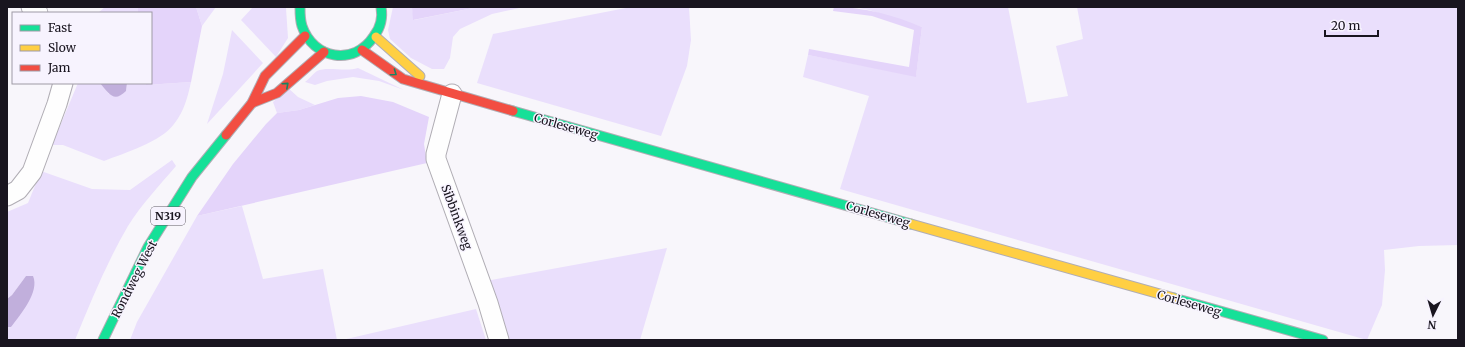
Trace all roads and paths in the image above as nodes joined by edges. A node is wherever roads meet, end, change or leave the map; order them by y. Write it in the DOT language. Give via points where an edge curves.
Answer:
graph roads {
  1 [pos="300,7"];
  2 [pos="381,7"];
  3 [pos="305,36"];
  4 [pos="376,37"];
  5 [pos="362,50"];
  6 [pos="324,52"];
  7 [pos="63,84"];
  8 [pos="433,87"];
  9 [pos="452,94"];
  10 [pos="252,103"];
  11 [pos="7,196"];
  12 [pos="103,340"];
  13 [pos="499,340"];
  14 [pos="1323,340"];
  1 -- 3 [label="main road" via="299,17"];
  2 -- 4 [label="main road" via="381,25"];
  3 -- 6 [label="main road" via="313,46"];
  3 -- 10 [label="main road, Rondweg West / N319" via="265,76"];
  4 -- 5 [label="main road"];
  4 -- 8 [label="main road, Corleseweg"];
  5 -- 6 [label="main road" via="336,56"];
  5 -- 8 [label="main road, Corleseweg, one-way" via="403,79"];
  10 -- 6 [label="main road, Rondweg West / N319, one-way" via="277,93"];
  7 -- 11 [label="street" via="32,172 18,190"];
  8 -- 9 [label="main road, Corleseweg"];
  9 -- 13 [label="street, Sibbinkweg" via="436,159"];
  9 -- 14 [label="main road, Corleseweg"];
  10 -- 12 [label="main road, Rondweg West / N319" via="192,176 148,247"];
}
